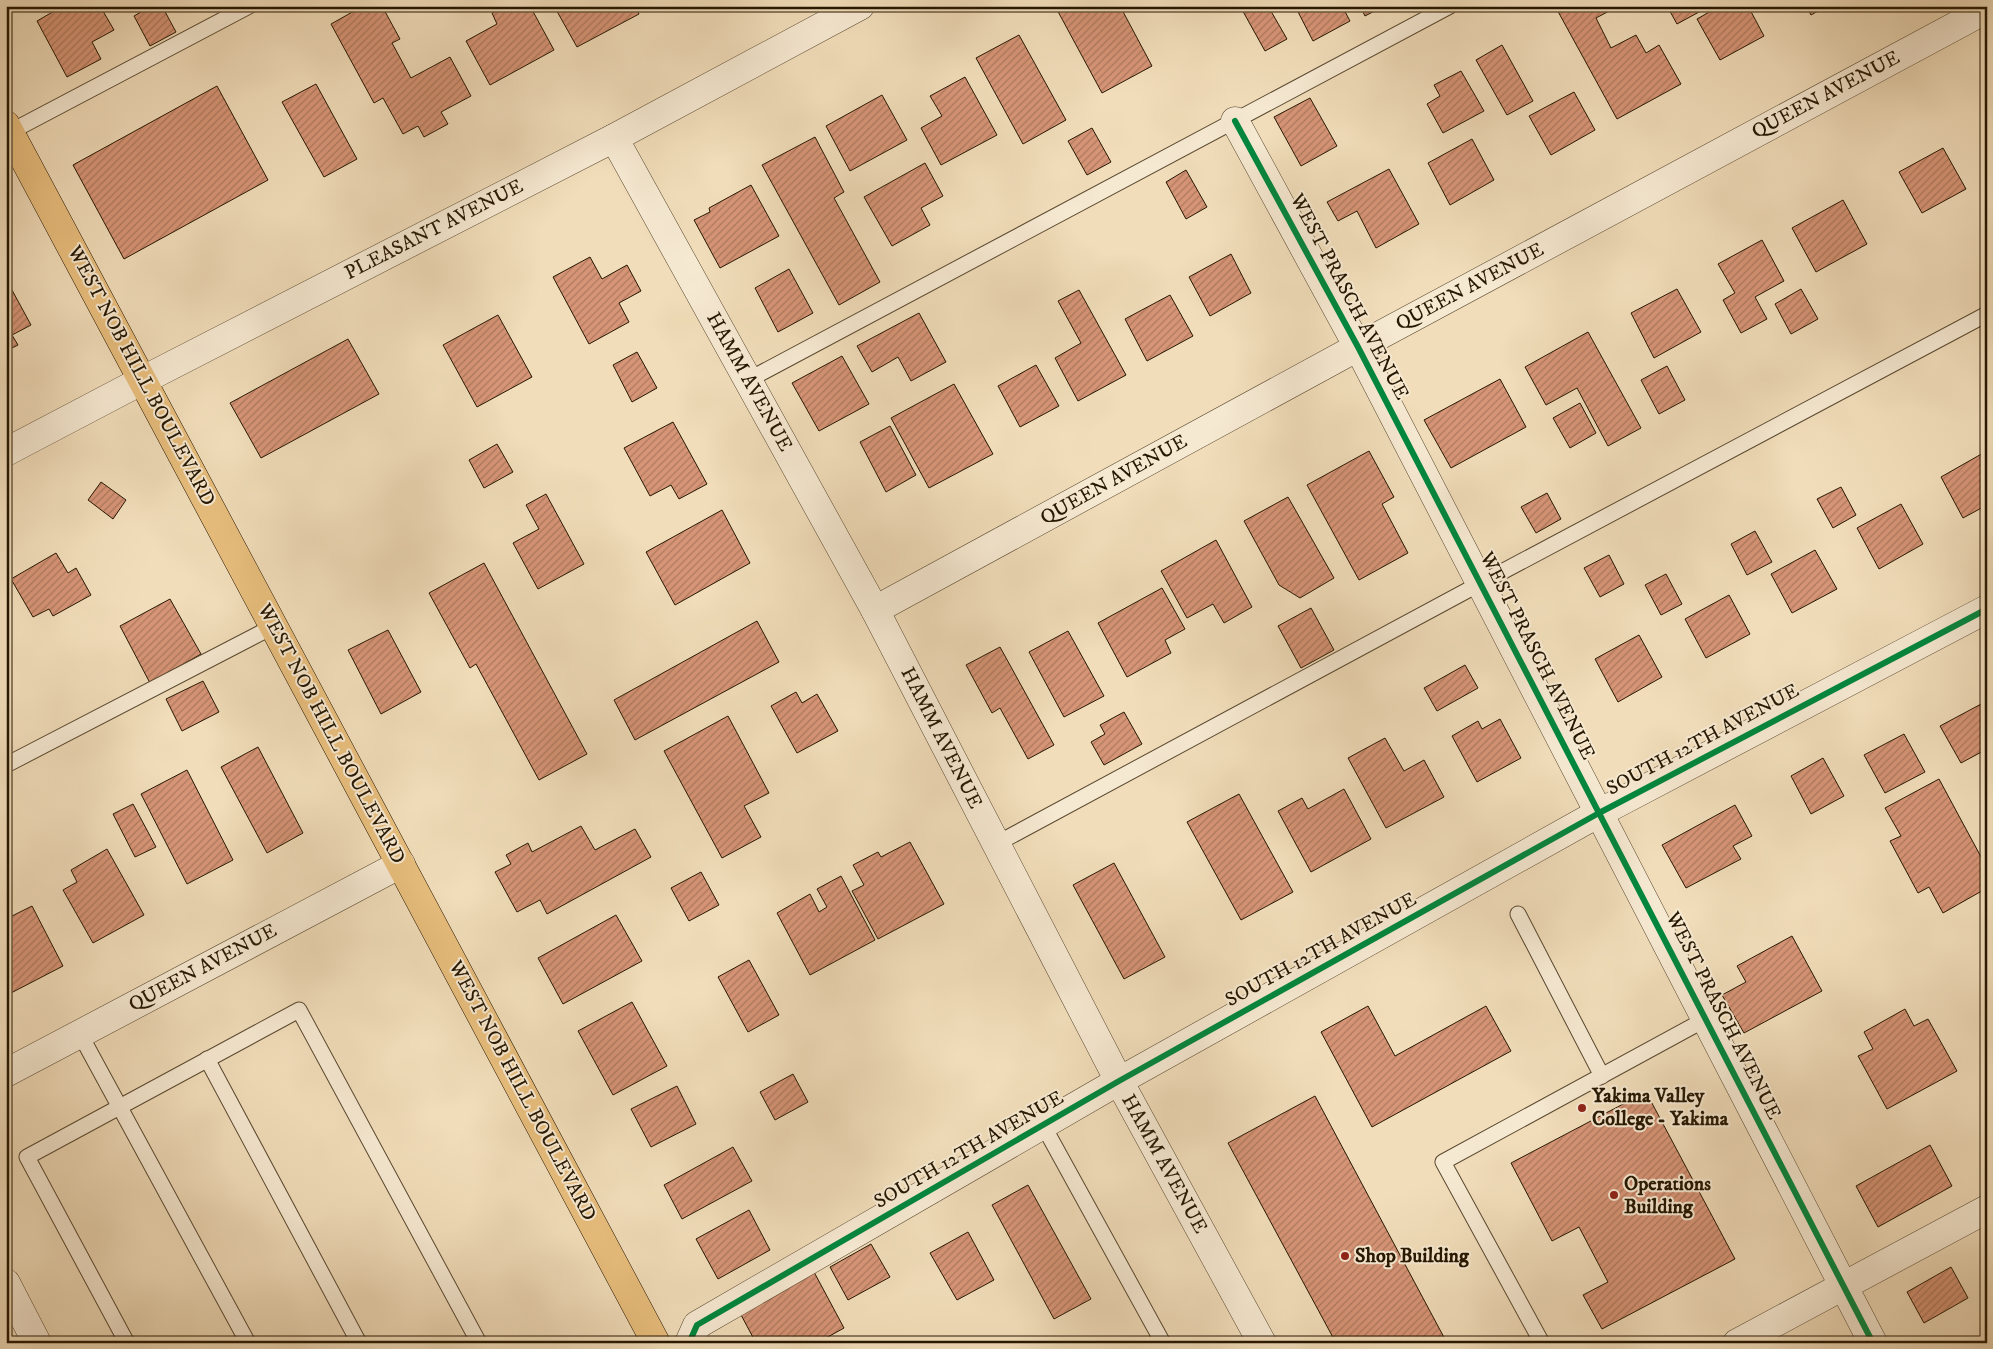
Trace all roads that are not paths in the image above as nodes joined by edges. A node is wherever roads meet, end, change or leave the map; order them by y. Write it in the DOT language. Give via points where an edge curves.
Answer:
graph roads {
  1 [pos="248,6"];
  2 [pos="860,6"];
  3 [pos="1450,6"];
  4 [pos="1987,9"];
  5 [pos="1235,121"];
  6 [pos="8,128"];
  7 [pos="614,138"];
  8 [pos="1987,314"];
  9 [pos="1358,346"];
  10 [pos="143,380"];
  11 [pos="748,380"];
  12 [pos="6,452"];
  13 [pos="1481,583"];
  14 [pos="1987,609"];
  15 [pos="875,610"];
  16 [pos="274,626"];
  17 [pos="6,765"];
  18 [pos="1599,812"];
  19 [pos="996,844"];
  20 [pos="401,864"];
  21 [pos="1518,914"];
  22 [pos="1706,1019"];
  23 [pos="80,1034"];
  24 [pos="207,1059"];
  25 [pos="6,1073"];
  26 [pos="1602,1076"];
  27 [pos="1119,1082"];
  28 [pos="120,1107"];
  29 [pos="1043,1125"];
  30 [pos="1987,1210"];
  31 [pos="6,1283"];
  32 [pos="1844,1287"];
  33 [pos="37,1343"];
  34 [pos="127,1343"];
  35 [pos="248,1343"];
  36 [pos="360,1343"];
  37 [pos="479,1343"];
  38 [pos="656,1343"];
  39 [pos="689,1343"];
  40 [pos="1163,1343"];
  41 [pos="1262,1343"];
  42 [pos="1542,1343"];
  43 [pos="1737,1343"];
  44 [pos="1873,1343"];
  1 -- 6 [label="lane"];
  2 -- 7 [label="street, PLEASANT AVENUE"];
  3 -- 5 [label="lane"];
  4 -- 9 [label="street, QUEEN AVENUE"];
  5 -- 9 [label="street, WEST PRASCH AVENUE"];
  5 -- 11 [label="lane"];
  6 -- 10 [label="main road, WEST NOB HILL BOULEVARD"];
  7 -- 10 [label="street, PLEASANT AVENUE"];
  7 -- 11 [label="street, HAMM AVENUE"];
  8 -- 13 [label="lane"];
  9 -- 13 [label="street, WEST PRASCH AVENUE"];
  9 -- 15 [label="street, QUEEN AVENUE"];
  10 -- 12 [label="street, PLEASANT AVENUE"];
  10 -- 16 [label="main road, WEST NOB HILL BOULEVARD"];
  11 -- 15 [label="street, HAMM AVENUE"];
  13 -- 18 [label="street, WEST PRASCH AVENUE"];
  13 -- 19 [label="lane"];
  14 -- 18 [label="street, SOUTH 12TH AVENUE"];
  15 -- 19 [label="street, HAMM AVENUE"];
  16 -- 17 [label="lane"];
  16 -- 20 [label="main road, WEST NOB HILL BOULEVARD"];
  18 -- 22 [label="street, WEST PRASCH AVENUE"];
  18 -- 27 [label="street, SOUTH 12TH AVENUE"];
  19 -- 27 [label="street, HAMM AVENUE"];
  20 -- 23 [label="street, QUEEN AVENUE"];
  20 -- 38 [label="main road, WEST NOB HILL BOULEVARD"];
  21 -- 26 [label="lane"];
  22 -- 26 [label="lane"];
  22 -- 32 [label="street, WEST PRASCH AVENUE"];
  23 -- 25 [label="street, QUEEN AVENUE"];
  23 -- 28 [label="lane"];
  24 -- 28 [label="lane"];
  24 -- 36 [label="lane"];
  24 -- 37 [label="lane" via="299,1010"];
  26 -- 42 [label="lane" via="1443,1162"];
  27 -- 29 [label="street, SOUTH 12TH AVENUE"];
  27 -- 41 [label="street, HAMM AVENUE"];
  28 -- 34 [label="lane" via="26,1157"];
  28 -- 35 [label="lane"];
  29 -- 39 [label="street, SOUTH 12TH AVENUE" via="697,1325"];
  29 -- 40 [label="lane"];
  30 -- 32 [label="street"];
  31 -- 33 [label="street"];
  32 -- 43 [label="street"];
  32 -- 44 [label="street, WEST PRASCH AVENUE"];
}
